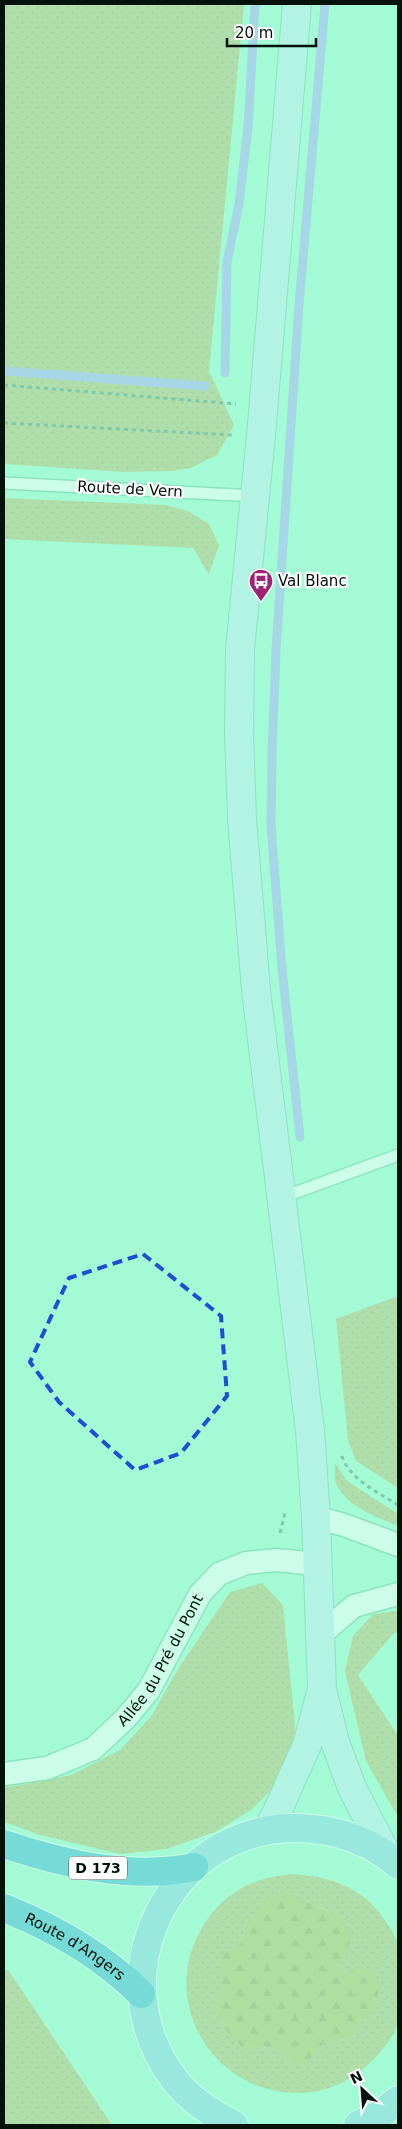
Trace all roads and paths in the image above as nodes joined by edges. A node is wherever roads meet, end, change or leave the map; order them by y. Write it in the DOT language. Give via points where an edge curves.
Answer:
graph roads {
  1 [pos="297,4"];
  2 [pos="4,385"];
  3 [pos="264,406"];
  4 [pos="4,422"];
  5 [pos="261,436"];
  6 [pos="4,482"];
  7 [pos="256,496"];
  8 [pos="398,1156"];
  9 [pos="282,1195"];
  10 [pos="316,1517"];
  11 [pos="398,1545"];
  12 [pos="317,1564"];
  13 [pos="398,1594"];
  14 [pos="319,1636"];
  15 [pos="322,1689"];
  16 [pos="4,1774"];
  17 [pos="266,1830"];
  18 [pos="4,1844"];
  19 [pos="393,1860"];
  20 [pos="194,1867"];
  21 [pos="4,1908"];
  22 [pos="141,1994"];
  23 [pos="398,2100"];
  24 [pos="212,2119"];
  25 [pos="234,2125"];
  26 [pos="358,2125"];
  1 -- 3 [label="street"];
  2 -- 3 [label="path"];
  3 -- 5 [label="street"];
  4 -- 5 [label="path"];
  5 -- 7 [label="street"];
  6 -- 7 [label="lane, Route de Vern"];
  7 -- 9 [label="street" via="240,649 239,753 256,990"];
  8 -- 9 [label="lane"];
  9 -- 10 [label="street" via="310,1431"];
  10 -- 11 [label="street"];
  10 -- 12 [label="street"];
  12 -- 14 [label="street"];
  12 -- 16 [label="street, Allée du Pré du Pont" via="276,1560 246,1563 219,1574 200,1594 148,1690 100,1743 47,1768"];
  13 -- 14 [label="street" via="354,1606"];
  14 -- 15 [label="street"];
  15 -- 17 [label="street" via="307,1745"];
  15 -- 19 [label="street" via="335,1742 352,1788"];
  17 -- 19 [label="main road" via="298,1827 329,1830 360,1840"];
  17 -- 20 [label="main road" via="216,1850"];
  18 -- 20 [label="highway, D 173" via="84,1866 129,1872"];
  20 -- 22 [label="main road" via="174,1887 155,1920 142,1966"];
  21 -- 22 [label="highway, Route d'Angers" via="50,1928 91,1953"];
  22 -- 24 [label="main road" via="152,2040 162,2061 175,2080"];
  23 -- 26 [label="main road" via="379,2115"];
  24 -- 25 [label="main road"];
}
